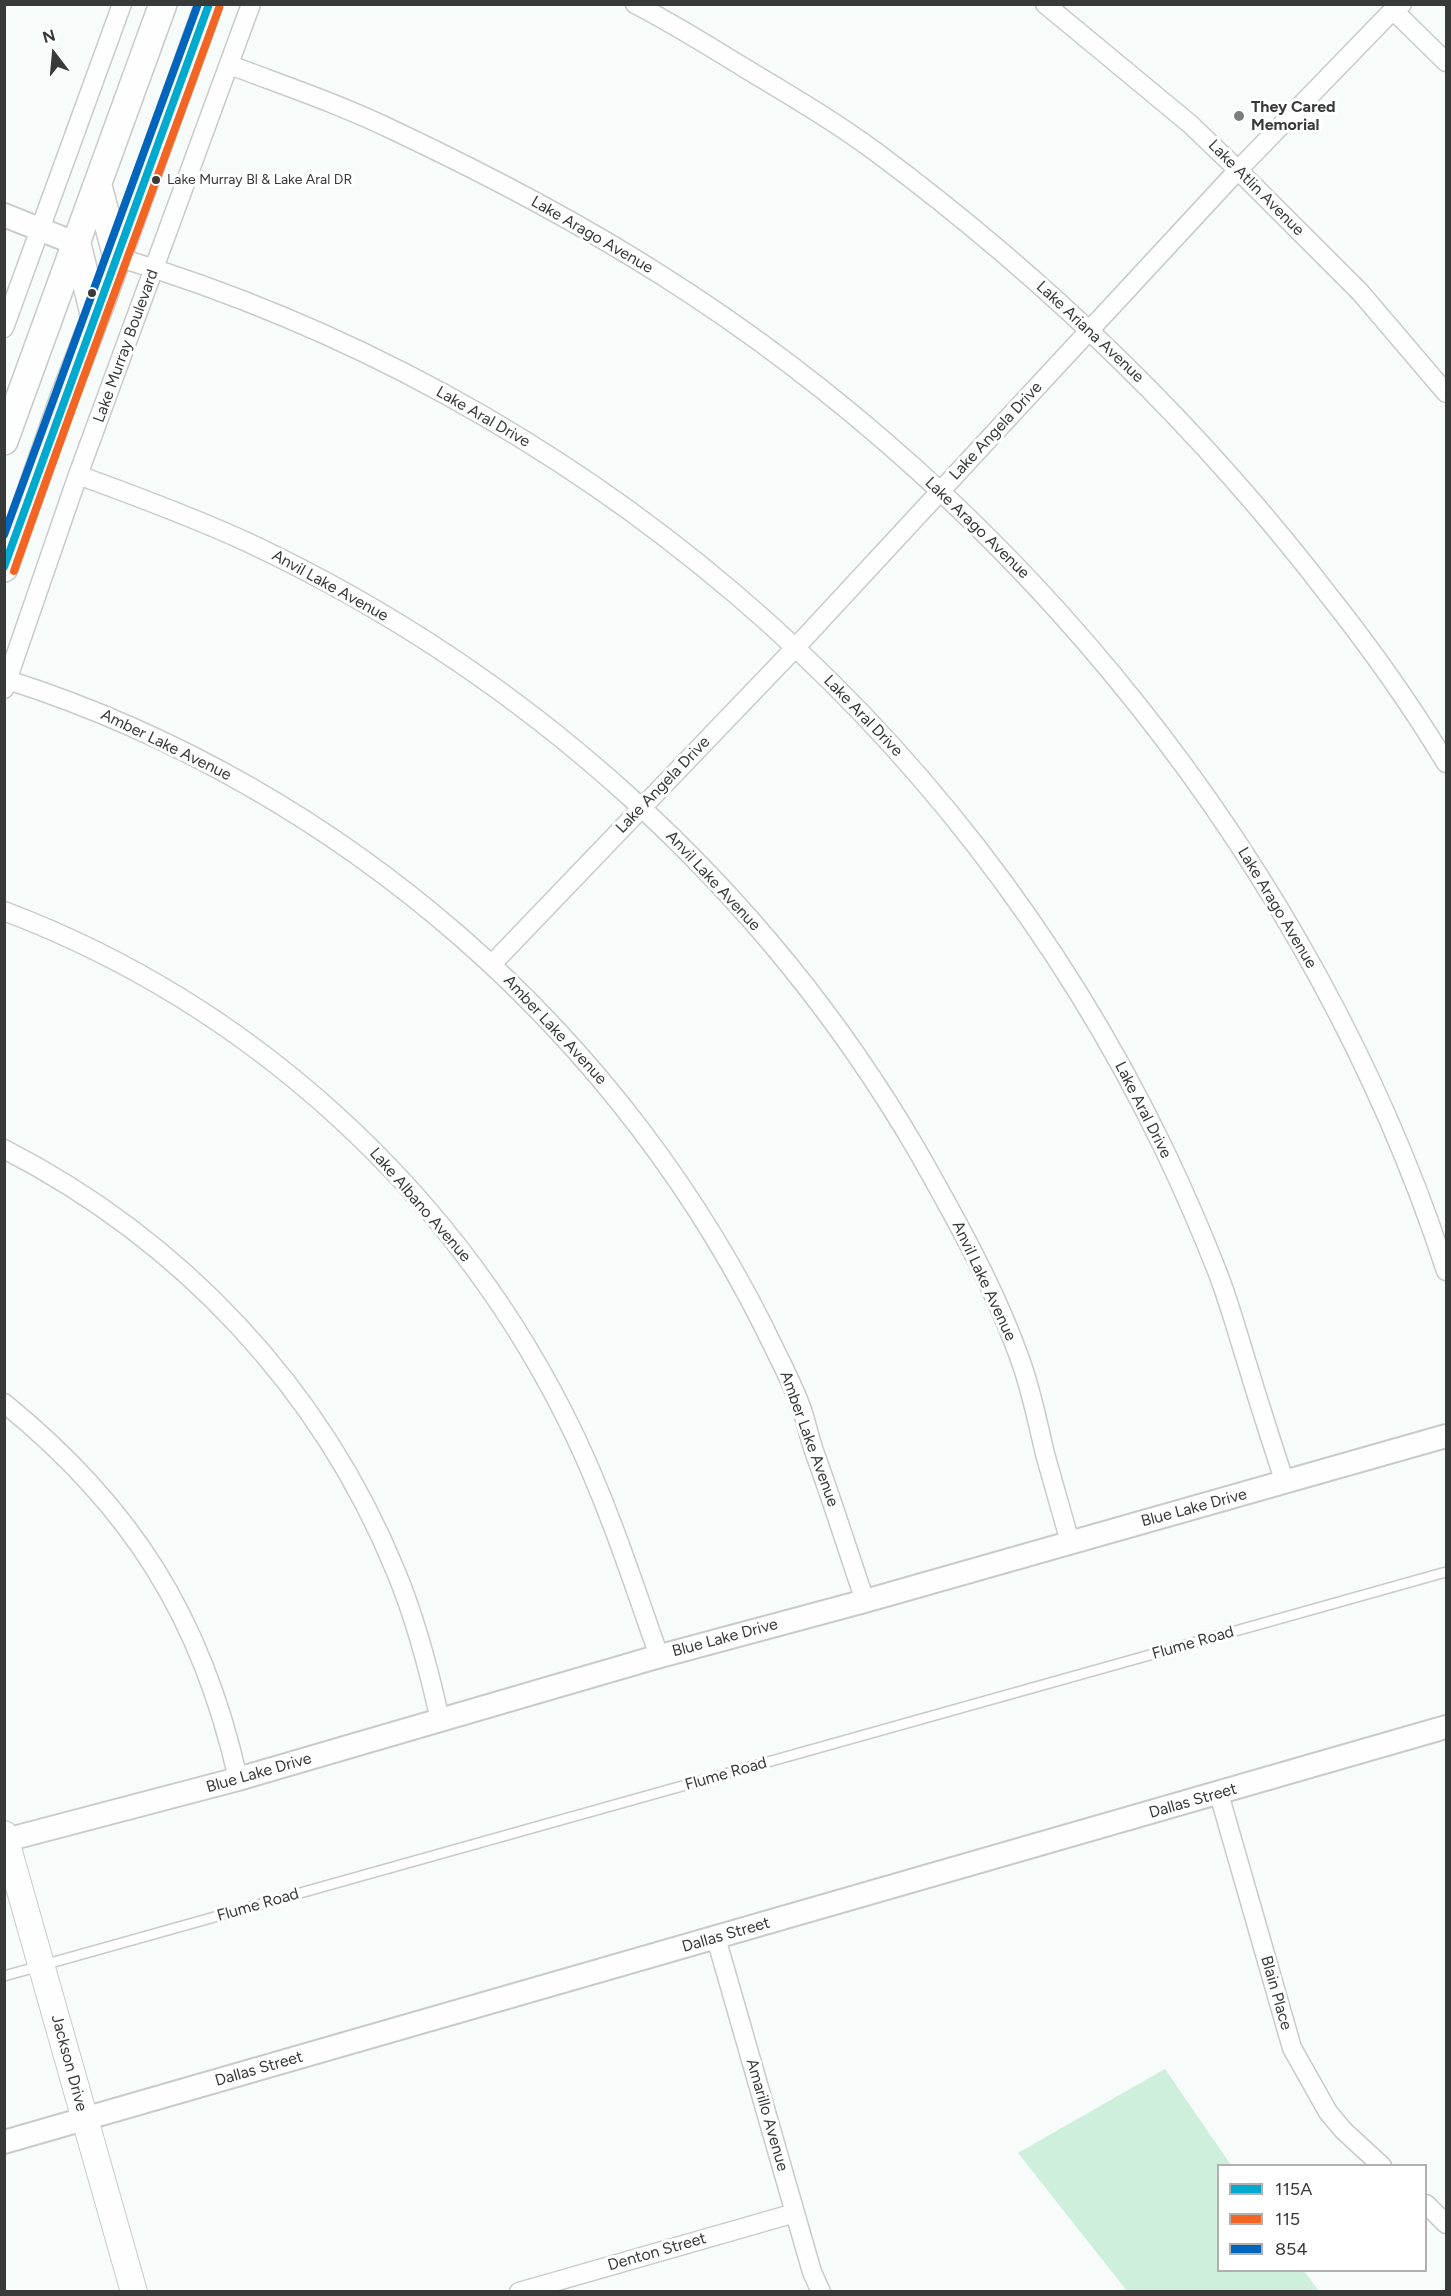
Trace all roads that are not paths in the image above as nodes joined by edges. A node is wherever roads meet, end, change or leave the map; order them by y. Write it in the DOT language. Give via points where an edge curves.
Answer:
graph roads {
  1 [pos="122,4"];
  2 [pos="163,4"];
  3 [pos="209,4"];
  4 [pos="251,4"];
  5 [pos="635,4"];
  6 [pos="1045,4"];
  7 [pos="1397,7"];
  8 [pos="1446,62"];
  9 [pos="230,65"];
  10 [pos="1239,170"];
  11 [pos="98,186"];
  12 [pos="4,215"];
  13 [pos="40,228"];
  14 [pos="77,244"];
  15 [pos="117,258"];
  16 [pos="155,269"];
  17 [pos="95,318"];
  18 [pos="4,328"];
  19 [pos="1090,330"];
  20 [pos="1446,393"];
  21 [pos="4,441"];
  22 [pos="78,475"];
  23 [pos="940,490"];
  24 [pos="4,568"];
  25 [pos="796,647"];
  26 [pos="6,685"];
  27 [pos="1446,763"];
  28 [pos="641,807"];
  29 [pos="4,910"];
  30 [pos="492,964"];
  31 [pos="4,1149"];
  32 [pos="1446,1270"];
  33 [pos="4,1403"];
  34 [pos="1446,1436"];
  35 [pos="1286,1483"];
  36 [pos="1070,1542"];
  37 [pos="1446,1572"];
  38 [pos="865,1601"];
  39 [pos="659,1656"];
  40 [pos="440,1720"];
  41 [pos="1446,1727"];
  42 [pos="238,1779"];
  43 [pos="1219,1794"];
  44 [pos="5,1838"];
  45 [pos="716,1938"];
  46 [pos="43,1965"];
  47 [pos="4,1976"];
  48 [pos="84,2120"];
  49 [pos="4,2142"];
  50 [pos="1381,2164"];
  51 [pos="1427,2207"];
  52 [pos="795,2213"];
  53 [pos="1446,2224"];
  54 [pos="134,2292"];
  55 [pos="519,2292"];
  56 [pos="821,2292"];
  1 -- 13 [label="street"];
  2 -- 11 [label="main road"];
  3 -- 15 [label="main road"];
  4 -- 9 [label="street, Lake Murray Boulevard"];
  5 -- 19 [label="street, Lake Ariana Avenue" via="722,52 875,152 974,229"];
  6 -- 10 [label="street, Lake Atlin Avenue" via="1190,124"];
  7 -- 8 [label="street"];
  7 -- 10 [label="street, Lake Angela Drive"];
  9 -- 16 [label="street, Lake Murray Boulevard"];
  9 -- 23 [label="street, Lake Arago Avenue" via="393,130 522,194 639,261 800,372"];
  10 -- 19 [label="street, Lake Angela Drive"];
  10 -- 20 [label="street, Lake Atlin Avenue" via="1360,292"];
  11 -- 14 [label="main road"];
  11 -- 15 [label="main road"];
  12 -- 13 [label="street"];
  13 -- 14 [label="street"];
  13 -- 18 [label="street"];
  14 -- 17 [label="main road"];
  14 -- 21 [label="main road"];
  15 -- 16 [label="street, Lake Aral Drive"];
  15 -- 17 [label="main road"];
  16 -- 22 [label="street, Lake Murray Boulevard"];
  16 -- 25 [label="street, Lake Aral Drive" via="326,334 486,416 638,516"];
  17 -- 24 [label="main road"];
  19 -- 23 [label="street, Lake Angela Drive"];
  19 -- 27 [label="street, Lake Ariana Avenue" via="1202,442 1294,549 1400,691"];
  22 -- 26 [label="street, Lake Murray Boulevard"];
  22 -- 28 [label="street, Anvil Lake Avenue" via="239,538 382,613 521,707"];
  23 -- 25 [label="street, Lake Angela Drive"];
  23 -- 32 [label="street, Lake Arago Avenue" via="1095,652 1230,831 1308,958 1351,1039 1405,1159"];
  25 -- 28 [label="street, Lake Angela Drive"];
  25 -- 35 [label="street, Lake Aral Drive" via="876,726 938,798 1023,908 1098,1024 1192,1209 1218,1273"];
  26 -- 30 [label="street, Amber Lake Avenue" via="98,713 260,792 360,857"];
  28 -- 30 [label="street, Lake Angela Drive"];
  28 -- 36 [label="street, Anvil Lake Avenue" via="696,860 776,949 832,1021 902,1125 961,1230 1011,1336"];
  29 -- 39 [label="street, Lake Albano Avenue" via="129,967 221,1023 314,1095 422,1202 490,1290 549,1384 597,1484"];
  30 -- 38 [label="street, Amber Lake Avenue" via="541,1012 619,1101 720,1247 750,1299 800,1406"];
  31 -- 40 [label="street" via="80,1191 159,1249 230,1316 296,1394 352,1480 384,1545 414,1621"];
  33 -- 42 [label="street" via="95,1487 128,1528 167,1588 218,1700"];
  34 -- 35 [label="street, Blue Lake Drive"];
  35 -- 36 [label="street, Blue Lake Drive"];
  36 -- 38 [label="street, Blue Lake Drive"];
  37 -- 46 [label="lane, Flume Road"];
  38 -- 39 [label="street, Blue Lake Drive"];
  39 -- 40 [label="street, Blue Lake Drive"];
  40 -- 42 [label="street, Blue Lake Drive"];
  41 -- 43 [label="street, Dallas Street"];
  42 -- 44 [label="street, Blue Lake Drive"];
  43 -- 45 [label="street, Dallas Street"];
  43 -- 50 [label="street, Blain Place" via="1292,2048 1328,2112"];
  44 -- 46 [label="main road, Jackson Drive"];
  45 -- 48 [label="street, Dallas Street"];
  45 -- 52 [label="street, Amarillo Avenue"];
  46 -- 47 [label="lane, Flume Road"];
  46 -- 48 [label="main road, Jackson Drive"];
  48 -- 49 [label="street, Dallas Street"];
  48 -- 54 [label="main road, Jackson Drive"];
  51 -- 53 [label="street"];
  52 -- 55 [label="street, Denton Street"];
  52 -- 56 [label="street, Amarillo Avenue"];
}
